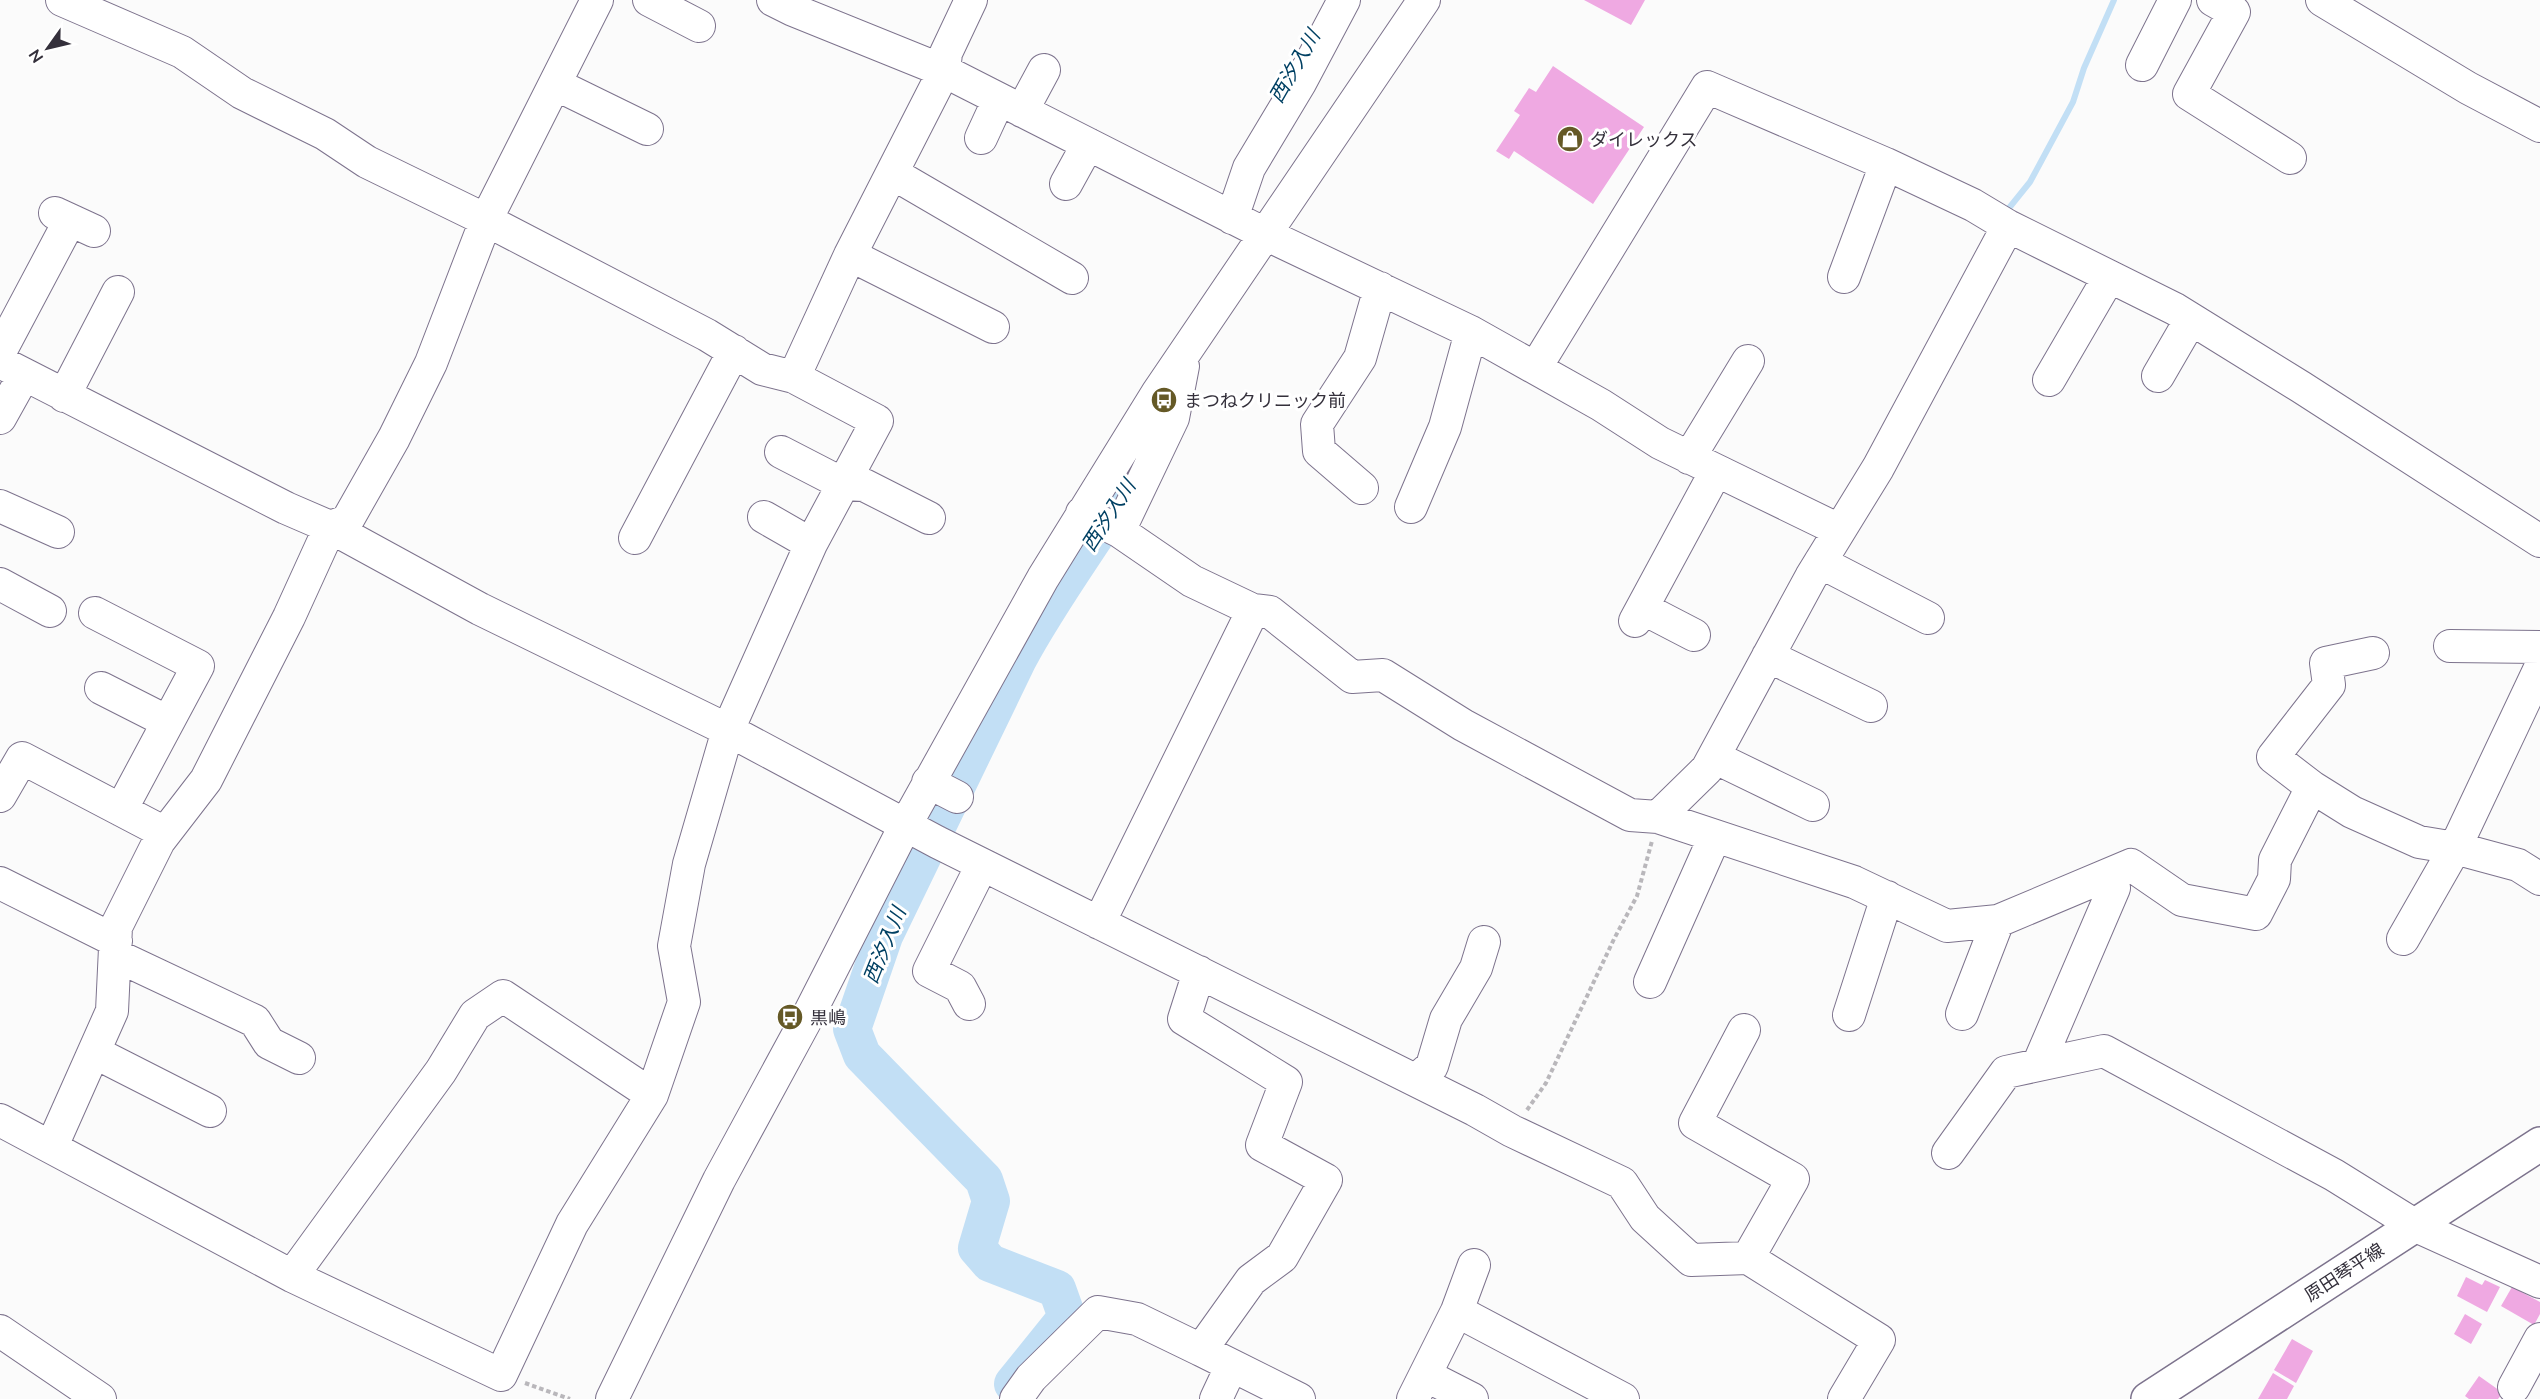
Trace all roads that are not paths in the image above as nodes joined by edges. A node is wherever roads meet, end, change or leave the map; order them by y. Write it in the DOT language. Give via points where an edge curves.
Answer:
graph roads {
  1 [pos="62,0"];
  2 [pos="597,0"];
  3 [pos="649,0"];
  4 [pos="773,0"];
  5 [pos="971,0"];
  6 [pos="1344,0"];
  7 [pos="1424,0"];
  8 [pos="2175,0"];
  9 [pos="2213,0"];
  10 [pos="2322,0"];
  11 [pos="699,26"];
  12 [pos="2142,65"];
  13 [pos="1044,70"];
  14 [pos="944,71"];
  15 [pos="555,84"];
  16 [pos="1010,105"];
  17 [pos="2540,126"];
  18 [pos="646,129"];
  19 [pos="981,138"];
  20 [pos="1088,144"];
  21 [pos="2290,158"];
  22 [pos="1886,164"];
  23 [pos="892,173"];
  24 [pos="1066,184"];
  25 [pos="1232,218"];
  26 [pos="486,220"];
  27 [pos="73,221"];
  28 [pos="2008,225"];
  29 [pos="1265,234"];
  30 [pos="850,255"];
  31 [pos="1844,277"];
  32 [pos="2109,277"];
  33 [pos="1072,278"];
  34 [pos="1380,288"];
  35 [pos="118,292"];
  36 [pos="2191,319"];
  37 [pos="993,327"];
  38 [pos="1471,332"];
  39 [pos="1185,350"];
  40 [pos="734,351"];
  41 [pos="0,352"];
  42 [pos="1748,361"];
  43 [pos="1536,367"];
  44 [pos="12,368"];
  45 [pos="2158,376"];
  46 [pos="794,377"];
  47 [pos="2049,380"];
  48 [pos="64,396"];
  49 [pos="0,418"];
  50 [pos="782,452"];
  51 [pos="1703,464"];
  52 [pos="843,484"];
  53 [pos="1362,488"];
  54 [pos="0,506"];
  55 [pos="1411,507"];
  56 [pos="764,517"];
  57 [pos="929,518"];
  58 [pos="1101,523"];
  59 [pos="330,527"];
  60 [pos="1839,530"];
  61 [pos="58,532"];
  62 [pos="635,538"];
  63 [pos="2540,541"];
  64 [pos="811,544"];
  65 [pos="1820,562"];
  66 [pos="0,584"];
  67 [pos="1253,610"];
  68 [pos="50,611"];
  69 [pos="95,613"];
  70 [pos="1928,618"];
  71 [pos="1694,635"];
  72 [pos="2450,646"];
  73 [pos="2540,647"];
  74 [pos="2373,653"];
  75 [pos="1768,656"];
  76 [pos="2540,668"];
  77 [pos="101,688"];
  78 [pos="1871,706"];
  79 [pos="168,722"];
  80 [pos="728,730"];
  81 [pos="1714,757"];
  82 [pos="2312,787"];
  83 [pos="0,796"];
  84 [pos="1813,805"];
  85 [pos="121,810"];
  86 [pos="1658,817"];
  87 [pos="165,833"];
  88 [pos="922,834"];
  89 [pos="1715,836"];
  90 [pos="2455,848"];
  91 [pos="982,865"];
  92 [pos="2108,875"];
  93 [pos="2540,879"];
  94 [pos="0,883"];
  95 [pos="1887,897"];
  96 [pos="1998,921"];
  97 [pos="1099,923"];
  98 [pos="2403,939"];
  99 [pos="1484,942"];
  100 [pos="115,948"];
  101 [pos="1199,972"];
  102 [pos="1651,982"];
  103 [pos="969,1004"];
  104 [pos="1962,1014"];
  105 [pos="1849,1015"];
  106 [pos="1744,1030"];
  107 [pos="94,1052"];
  108 [pos="299,1058"];
  109 [pos="2038,1065"];
  110 [pos="1416,1080"];
  111 [pos="652,1095"];
  112 [pos="210,1111"];
  113 [pos="0,1120"];
  114 [pos="2540,1144"];
  115 [pos="51,1146"];
  116 [pos="1948,1153"];
  117 [pos="2416,1226"];
  118 [pos="1748,1258"];
  119 [pos="1474,1265"];
  120 [pos="292,1276"];
  121 [pos="2540,1282"];
  122 [pos="1457,1311"];
  123 [pos="0,1331"];
  124 [pos="2540,1339"];
  125 [pos="1201,1350"];
  126 [pos="1231,1367"];
  127 [pos="1419,1387"];
  128 [pos="2514,1387"];
  129 [pos="100,1399"];
  130 [pos="612,1399"];
  131 [pos="1016,1399"];
  132 [pos="1215,1399"];
  133 [pos="1299,1399"];
  134 [pos="1472,1399"];
  135 [pos="1623,1399"];
  136 [pos="1844,1399"];
  137 [pos="2148,1399"];
  1 -- 26 [label="street" via="182,52 242,93 325,134 367,162"];
  2 -- 15 [label="street"];
  3 -- 11 [label="street"];
  4 -- 14 [label="street"];
  5 -- 14 [label="street" via="946,53"];
  6 -- 25 [label="street" via="1249,168"];
  7 -- 29 [label="street"];
  8 -- 12 [label="street"];
  9 -- 21 [label="street" via="2234,12 2189,94"];
  10 -- 17 [label="street" via="2468,88"];
  13 -- 16 [label="street"];
  14 -- 16 [label="street"];
  14 -- 23 [label="street"];
  15 -- 18 [label="street"];
  15 -- 26 [label="street"];
  16 -- 19 [label="street"];
  16 -- 20 [label="street"];
  20 -- 24 [label="street"];
  20 -- 25 [label="street"];
  22 -- 28 [label="street"];
  22 -- 31 [label="street"];
  22 -- 43 [label="street" via="1707,87"];
  23 -- 30 [label="street"];
  23 -- 33 [label="street"];
  25 -- 29 [label="street"];
  26 -- 40 [label="street"];
  26 -- 59 [label="street" via="431,363 394,438 347,521"];
  27 -- 41 [label="street"];
  28 -- 32 [label="street"];
  28 -- 60 [label="street" via="1878,468"];
  29 -- 34 [label="street"];
  29 -- 39 [label="street"];
  30 -- 37 [label="street"];
  30 -- 46 [label="street"];
  32 -- 36 [label="street"];
  32 -- 47 [label="street"];
  34 -- 38 [label="street"];
  34 -- 53 [label="street" via="1360,358 1317,424 1319,451"];
  35 -- 48 [label="street"];
  36 -- 45 [label="street"];
  36 -- 63 [label="street"];
  38 -- 43 [label="street"];
  38 -- 55 [label="street" via="1445,427"];
  39 -- 58 [label="street"];
  39 -- 58 [label="street" via="1173,418"];
  40 -- 46 [label="street" via="762,369"];
  40 -- 62 [label="street" via="678,480"];
  42 -- 51 [label="street"];
  43 -- 51 [label="street" via="1660,443"];
  44 -- 48 [label="street"];
  44 -- 49 [label="street"];
  46 -- 52 [label="street" via="877,421"];
  48 -- 59 [label="street"];
  50 -- 52 [label="street"];
  51 -- 60 [label="street"];
  51 -- 71 [label="street" via="1639,615"];
  52 -- 57 [label="street" via="864,485"];
  52 -- 64 [label="street"];
  54 -- 61 [label="street"];
  56 -- 64 [label="street"];
  58 -- 67 [label="street" via="1192,581"];
  58 -- 88 [label="street" via="1018,646"];
  59 -- 80 [label="street" via="480,609"];
  59 -- 87 [label="street" via="206,780"];
  60 -- 65 [label="street"];
  64 -- 80 [label="street"];
  65 -- 70 [label="street"];
  65 -- 75 [label="street"];
  66 -- 68 [label="street"];
  67 -- 86 [label="street" via="1270,612 1352,677 1383,675 1463,725 1630,815"];
  67 -- 97 [label="street"];
  69 -- 79 [label="street" via="198,666"];
  72 -- 73 [label="street"];
  74 -- 82 [label="street" via="2326,663 2329,685 2273,757"];
  75 -- 78 [label="street"];
  75 -- 81 [label="street"];
  76 -- 90 [label="street"];
  77 -- 79 [label="street"];
  79 -- 85 [label="street"];
  80 -- 88 [label="street"];
  80 -- 111 [label="street" via="689,864 674,946 684,1002"];
  81 -- 84 [label="street"];
  81 -- 86 [label="street" via="1707,769"];
  82 -- 90 [label="street" via="2352,812 2419,842"];
  82 -- 92 [label="street" via="2275,860 2274,879 2256,914 2182,900 2131,865"];
  83 -- 85 [label="street" via="22,758"];
  85 -- 87 [label="street"];
  86 -- 89 [label="street"];
  87 -- 100 [label="street" via="116,927"];
  88 -- 91 [label="street"];
  88 -- 130 [label="street" via="808,1016 719,1180"];
  89 -- 95 [label="street" via="1854,882"];
  89 -- 102 [label="street"];
  90 -- 93 [label="street" via="2518,865"];
  90 -- 98 [label="street"];
  91 -- 97 [label="street"];
  91 -- 103 [label="street" via="929,971 960,987"];
  92 -- 96 [label="street"];
  92 -- 109 [label="street" via="2114,888"];
  94 -- 100 [label="street"];
  95 -- 96 [label="street" via="1947,926"];
  95 -- 105 [label="street"];
  96 -- 104 [label="street"];
  97 -- 101 [label="street"];
  99 -- 110 [label="street" via="1476,968 1446,1018 1432,1066"];
  100 -- 107 [label="street" via="112,1011"];
  100 -- 108 [label="street" via="255,1022 269,1043"];
  101 -- 110 [label="street"];
  101 -- 125 [label="street" via="1184,1019 1286,1082 1262,1145 1326,1180 1282,1257 1251,1280"];
  106 -- 118 [label="street" via="1695,1123 1793,1179"];
  107 -- 112 [label="street"];
  107 -- 115 [label="street"];
  109 -- 116 [label="street" via="2006,1072"];
  109 -- 117 [label="street" via="2104,1051 2334,1175"];
  110 -- 118 [label="street" via="1622,1183 1645,1218 1691,1260"];
  111 -- 120 [label="street" via="503,996 475,1015 441,1071"];
  111 -- 120 [label="street" via="572,1224 501,1375"];
  113 -- 115 [label="street"];
  114 -- 117 [label="main road, 原田琴平線"];
  115 -- 120 [label="street"];
  117 -- 121 [label="street"];
  117 -- 137 [label="main road, 原田琴平線"];
  118 -- 136 [label="street" via="1879,1340"];
  119 -- 122 [label="street"];
  122 -- 127 [label="street"];
  122 -- 135 [label="street"];
  123 -- 129 [label="street"];
  124 -- 128 [label="street"];
  125 -- 126 [label="street"];
  125 -- 131 [label="street" via="1137,1319 1098,1311 1031,1378"];
  126 -- 132 [label="street"];
  126 -- 133 [label="street"];
  127 -- 134 [label="street"];
}
